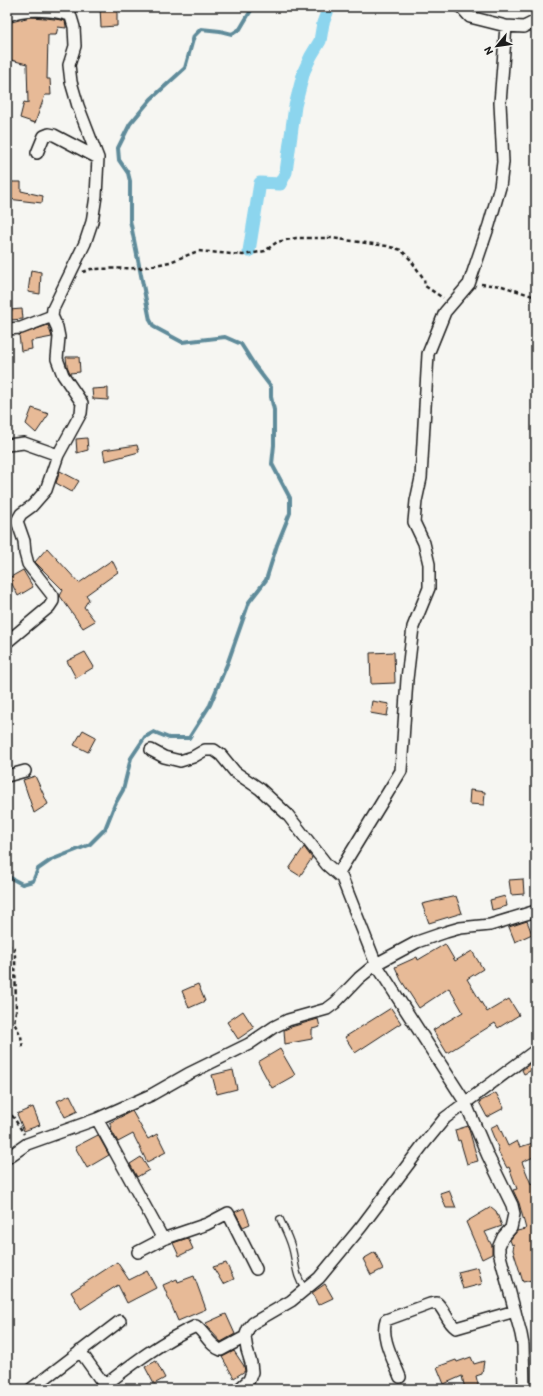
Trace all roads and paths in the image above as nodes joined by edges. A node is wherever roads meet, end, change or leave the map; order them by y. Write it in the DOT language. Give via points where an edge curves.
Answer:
graph roads {
  1 [pos="461,7"];
  2 [pos="69,11"];
  3 [pos="7,16"];
  4 [pos="536,21"];
  5 [pos="506,26"];
  6 [pos="37,153"];
  7 [pos="98,158"];
  8 [pos="71,272"];
  9 [pos="469,284"];
  10 [pos="536,296"];
  11 [pos="447,300"];
  12 [pos="52,316"];
  13 [pos="7,329"];
  14 [pos="7,444"];
  15 [pos="58,455"];
  16 [pos="7,642"];
  17 [pos="151,750"];
  18 [pos="25,771"];
  19 [pos="7,776"];
  20 [pos="338,874"];
  21 [pos="536,911"];
  22 [pos="7,945"];
  23 [pos="376,964"];
  24 [pos="24,1048"];
  25 [pos="536,1050"];
  26 [pos="465,1102"];
  27 [pos="7,1110"];
  28 [pos="97,1119"];
  29 [pos="27,1144"];
  30 [pos="7,1158"];
  31 [pos="280,1219"];
  32 [pos="163,1239"];
  33 [pos="138,1252"];
  34 [pos="256,1269"];
  35 [pos="305,1289"];
  36 [pos="514,1311"];
  37 [pos="120,1321"];
  38 [pos="245,1337"];
  39 [pos="80,1351"];
  40 [pos="400,1377"];
  41 [pos="251,1384"];
  42 [pos="103,1387"];
  43 [pos="31,1389"];
  44 [pos="239,1389"];
  45 [pos="524,1389"];
  1 -- 5 [label="street" via="470,17"];
  2 -- 3 [label="street" via="36,10"];
  2 -- 7 [label="street" via="74,27 74,46 69,65 70,82"];
  4 -- 5 [label="street" via="524,27"];
  5 -- 9 [label="street" via="500,103 503,162 500,187"];
  6 -- 7 [label="street" via="44,136 49,134"];
  7 -- 8 [label="street" via="92,222"];
  8 -- 11 [label="path" via="140,268 170,262 198,251 243,256 265,251 278,242 296,238 332,238 401,250 424,279 425,286"];
  8 -- 12 [label="street"];
  9 -- 10 [label="path" via="502,286"];
  9 -- 20 [label="street" via="445,312 428,354 421,478 414,522 424,542 429,564 429,588 413,627 401,771"];
  12 -- 13 [label="street" via="21,328"];
  12 -- 15 [label="street" via="59,337 57,359 63,375 82,403 81,413"];
  14 -- 15 [label="street" via="24,444"];
  15 -- 16 [label="street" via="46,490 17,521 28,564 53,601"];
  17 -- 20 [label="street" via="164,757 180,760 193,757 205,750 214,750 235,772 260,789 287,814 327,865"];
  18 -- 19 [label="street"];
  20 -- 23 [label="street" via="344,882"];
  21 -- 23 [label="street" via="490,925 446,932 417,942"];
  22 -- 24 [label="path" via="14,948 14,1023"];
  23 -- 26 [label="street"];
  23 -- 28 [label="street" via="327,1009 288,1020 249,1044 151,1095"];
  25 -- 26 [label="street"];
  26 -- 35 [label="street" via="445,1118 351,1239 319,1278"];
  26 -- 36 [label="street" via="512,1205 514,1214 511,1228 503,1237 499,1252"];
  27 -- 29 [label="path" via="24,1133"];
  28 -- 29 [label="street"];
  28 -- 32 [label="street"];
  29 -- 30 [label="street"];
  31 -- 35 [label="lane" via="292,1247 300,1283"];
  32 -- 33 [label="street"];
  32 -- 34 [label="street" via="207,1224 228,1213"];
  35 -- 38 [label="street" via="291,1301 253,1323"];
  36 -- 40 [label="street" via="456,1328 450,1324 442,1307 437,1303 386,1320 384,1336"];
  36 -- 45 [label="street" via="523,1345"];
  37 -- 39 [label="street"];
  38 -- 41 [label="street" via="251,1363"];
  38 -- 42 [label="street" via="221,1350 196,1326 153,1349"];
  39 -- 42 [label="street"];
  39 -- 43 [label="street"];
  41 -- 44 [label="street"];
}
